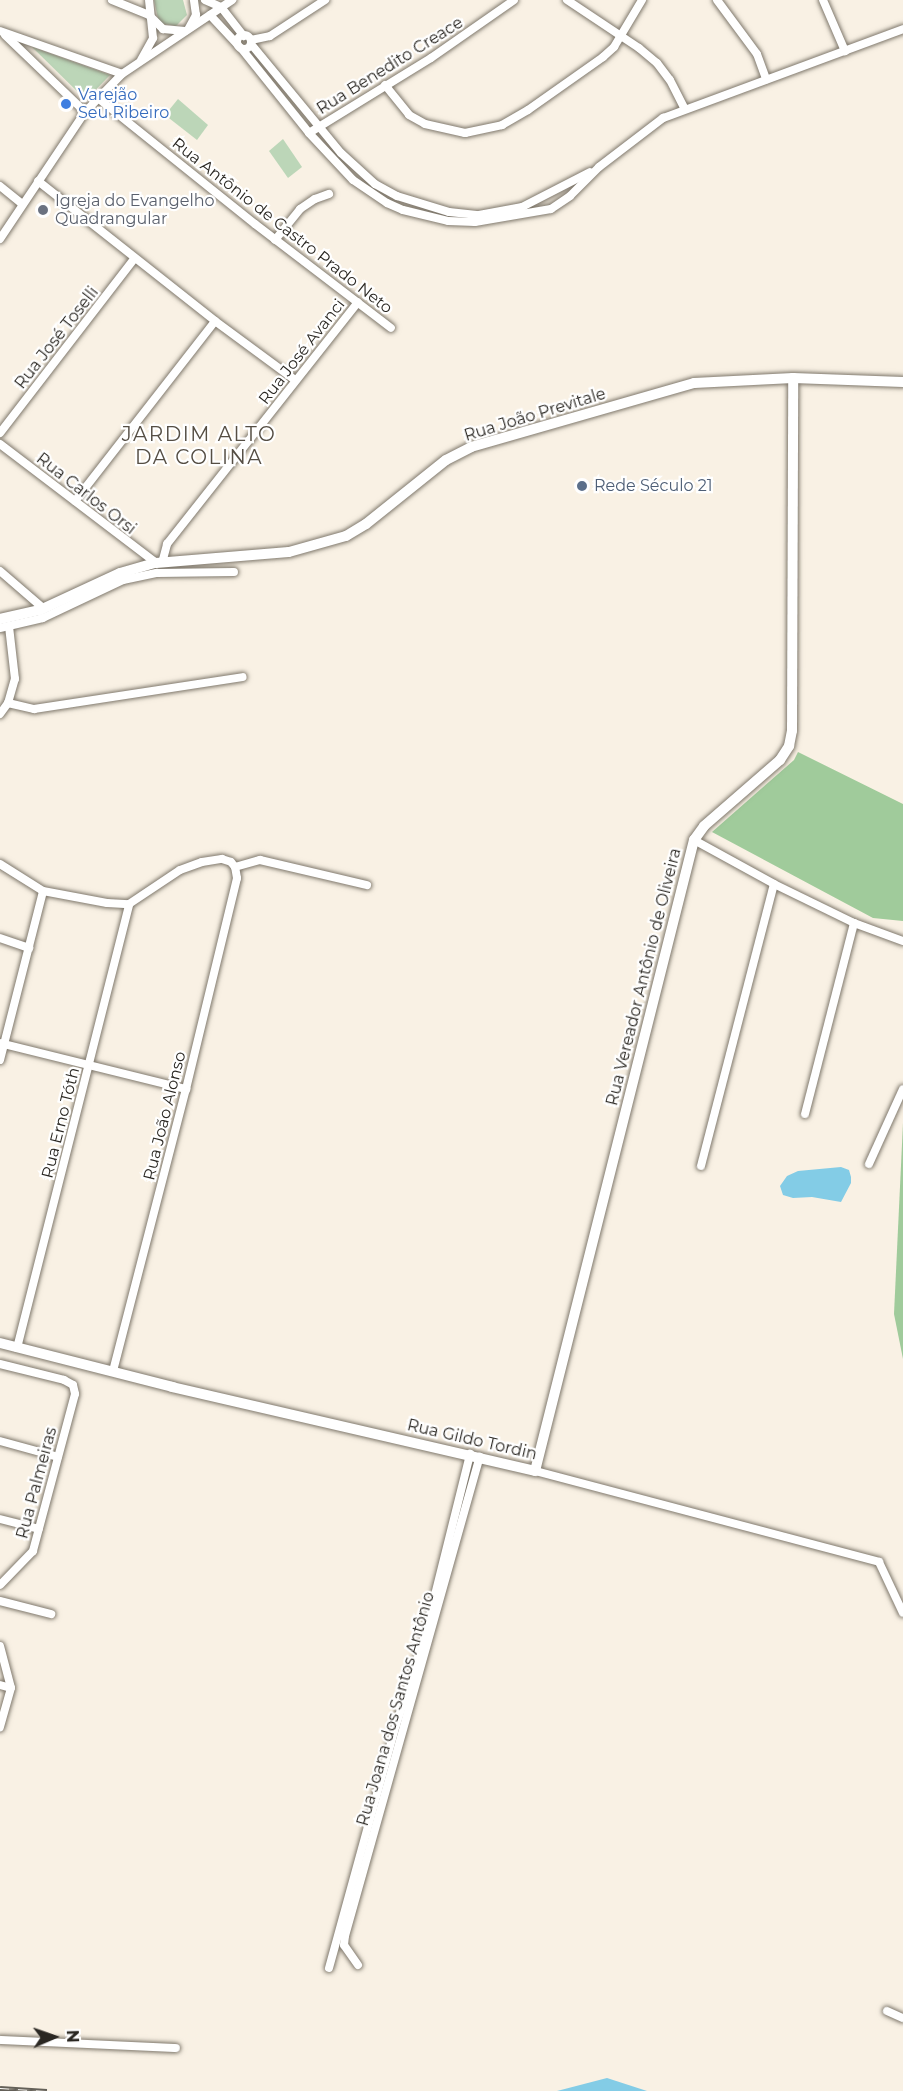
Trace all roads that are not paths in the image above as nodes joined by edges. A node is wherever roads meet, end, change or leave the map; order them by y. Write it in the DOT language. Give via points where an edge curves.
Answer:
graph roads {
  1 [pos="112,0"];
  2 [pos="149,0"];
  3 [pos="194,0"];
  4 [pos="205,0"];
  5 [pos="232,0"];
  6 [pos="325,0"];
  7 [pos="514,0"];
  8 [pos="567,0"];
  9 [pos="642,0"];
  10 [pos="717,0"];
  11 [pos="823,0"];
  12 [pos="221,7"];
  13 [pos="149,15"];
  14 [pos="210,15"];
  15 [pos="188,30"];
  16 [pos="903,30"];
  17 [pos="1,32"];
  18 [pos="621,36"];
  19 [pos="248,40"];
  20 [pos="240,47"];
  21 [pos="845,51"];
  22 [pos="140,62"];
  23 [pos="122,74"];
  24 [pos="766,79"];
  25 [pos="385,85"];
  26 [pos="99,99"];
  27 [pos="684,108"];
  28 [pos="85,112"];
  29 [pos="319,125"];
  30 [pos="309,134"];
  31 [pos="599,167"];
  32 [pos="38,181"];
  33 [pos="0,186"];
  34 [pos="329,194"];
  35 [pos="22,204"];
  36 [pos="0,239"];
  37 [pos="275,240"];
  38 [pos="134,259"];
  39 [pos="358,302"];
  40 [pos="215,321"];
  41 [pos="391,328"];
  42 [pos="793,378"];
  43 [pos="295,380"];
  44 [pos="902,382"];
  45 [pos="0,433"];
  46 [pos="0,444"];
  47 [pos="75,501"];
  48 [pos="159,563"];
  49 [pos="0,571"];
  50 [pos="234,572"];
  51 [pos="44,609"];
  52 [pos="0,619"];
  53 [pos="9,626"];
  54 [pos="0,628"];
  55 [pos="243,677"];
  56 [pos="8,703"];
  57 [pos="0,714"];
  58 [pos="694,840"];
  59 [pos="0,864"];
  60 [pos="235,867"];
  61 [pos="774,884"];
  62 [pos="367,885"];
  63 [pos="43,891"];
  64 [pos="129,904"];
  65 [pos="854,923"];
  66 [pos="0,938"];
  67 [pos="903,940"];
  68 [pos="29,948"];
  69 [pos="2,1044"];
  70 [pos="0,1060"];
  71 [pos="90,1065"];
  72 [pos="186,1089"];
  73 [pos="903,1089"];
  74 [pos="805,1114"];
  75 [pos="869,1164"];
  76 [pos="701,1166"];
  77 [pos="0,1343"];
  78 [pos="17,1348"];
  79 [pos="0,1364"];
  80 [pos="113,1371"];
  81 [pos="0,1441"];
  82 [pos="475,1455"];
  83 [pos="58,1456"];
  84 [pos="536,1471"];
  85 [pos="0,1518"];
  86 [pos="39,1529"];
  87 [pos="0,1585"];
  88 [pos="0,1601"];
  89 [pos="903,1613"];
  90 [pos="51,1614"];
  91 [pos="0,1646"];
  92 [pos="0,1685"];
  93 [pos="11,1688"];
  94 [pos="0,1727"];
  95 [pos="358,1965"];
  96 [pos="329,1968"];
  97 [pos="887,2011"];
  98 [pos="903,2018"];
  99 [pos="0,2040"];
  100 [pos="176,2048"];
  1 -- 13 [label="street"];
  2 -- 13 [label="street"];
  3 -- 15 [label="street" via="196,15"];
  4 -- 12 [label="street"];
  5 -- 12 [label="street"];
  6 -- 19 [label="street" via="270,36"];
  7 -- 25 [label="street, Rua Benedito Creace"];
  8 -- 18 [label="street"];
  9 -- 18 [label="street"];
  10 -- 24 [label="street" via="757,54"];
  11 -- 21 [label="street"];
  12 -- 14 [label="street"];
  12 -- 19 [label="street"];
  13 -- 15 [label="street" via="163,29"];
  13 -- 22 [label="street" via="153,38"];
  14 -- 15 [label="street"];
  14 -- 20 [label="street"];
  15 -- 22 [label="street"];
  16 -- 21 [label="street"];
  17 -- 23 [label="street"];
  17 -- 28 [label="street"];
  18 -- 25 [label="street" via="603,57 528,110 502,126 482,131 465,133 425,124 408,115"];
  18 -- 27 [label="street" via="657,63"];
  19 -- 20 [label="street" via="248,48"];
  19 -- 20 [label="street" via="238,39"];
  19 -- 29 [label="street"];
  20 -- 30 [label="street"];
  21 -- 24 [label="street"];
  22 -- 23 [label="street"];
  23 -- 26 [label="street"];
  24 -- 27 [label="street"];
  25 -- 29 [label="street, Rua Benedito Creace"];
  26 -- 28 [label="street"];
  26 -- 37 [label="street, Rua Antônio de Castro Prado Neto"];
  27 -- 31 [label="street" via="663,118"];
  28 -- 32 [label="street"];
  29 -- 30 [label="street, Rua Benedito Creace"];
  29 -- 31 [label="street" via="340,153 375,184 397,196 449,212 479,215 522,207"];
  30 -- 31 [label="street" via="353,180 387,203 448,220 475,222 551,209"];
  32 -- 35 [label="street"];
  32 -- 38 [label="street"];
  33 -- 35 [label="street"];
  34 -- 37 [label="street" via="300,209"];
  35 -- 36 [label="street"];
  37 -- 39 [label="street, Rua Antônio de Castro Prado Neto"];
  38 -- 40 [label="street"];
  38 -- 45 [label="street, Rua José Toselli"];
  39 -- 41 [label="street, Rua Antônio de Castro Prado Neto"];
  39 -- 43 [label="street, Rua José Avanci"];
  40 -- 43 [label="street"];
  40 -- 47 [label="street"];
  42 -- 44 [label="main road, Rua João Previtale"];
  42 -- 48 [label="main road, Rua João Previtale" via="694,383 471,447 446,460 366,524 346,536 308,549"];
  42 -- 58 [label="main road, Rua Vereador Antônio de Oliveira" via="789,746 780,760 704,826"];
  43 -- 48 [label="street, Rua José Avanci" via="167,544"];
  46 -- 47 [label="street, Rua Carlos Orsi"];
  47 -- 48 [label="street, Rua Carlos Orsi"];
  48 -- 51 [label="main road, Rua João Previtale" via="120,573"];
  49 -- 51 [label="street"];
  50 -- 53 [label="street" via="157,573 123,580 43,618"];
  51 -- 52 [label="main road, Rua João Previtale"];
  53 -- 54 [label="street"];
  53 -- 56 [label="street" via="15,679"];
  55 -- 56 [label="street" via="34,709"];
  56 -- 57 [label="street"];
  58 -- 61 [label="street"];
  58 -- 84 [label="main road, Rua Vereador Antônio de Oliveira"];
  59 -- 63 [label="street"];
  60 -- 62 [label="street" via="260,860"];
  60 -- 64 [label="street" via="222,859 202,862 180,870"];
  60 -- 72 [label="street, Rua João Alonso" via="237,878"];
  61 -- 65 [label="street"];
  61 -- 76 [label="street"];
  63 -- 64 [label="street"];
  63 -- 68 [label="street"];
  64 -- 71 [label="street, Rua Erno Tóth"];
  65 -- 67 [label="street"];
  65 -- 74 [label="street"];
  66 -- 68 [label="street"];
  68 -- 69 [label="street"];
  69 -- 70 [label="street"];
  69 -- 71 [label="street"];
  71 -- 72 [label="street"];
  71 -- 78 [label="street, Rua Erno Tóth"];
  72 -- 80 [label="street, Rua João Alonso"];
  73 -- 75 [label="street"];
  77 -- 78 [label="main road, Rua Gildo Tordin"];
  78 -- 80 [label="main road, Rua Gildo Tordin"];
  79 -- 83 [label="street, Rua Palmeiras" via="73,1385 75,1394"];
  80 -- 82 [label="main road, Rua Gildo Tordin"];
  81 -- 83 [label="street"];
  82 -- 84 [label="main road, Rua Gildo Tordin"];
  82 -- 95 [label="street, Rua Joana dos Santos Antônio" via="345,1936 344,1945"];
  82 -- 96 [label="street"];
  83 -- 86 [label="street, Rua Palmeiras"];
  84 -- 89 [label="street, Rua Gildo Tordin" via="879,1562"];
  85 -- 86 [label="street"];
  86 -- 87 [label="street, Rua Palmeiras" via="33,1551"];
  88 -- 90 [label="street"];
  91 -- 93 [label="street"];
  92 -- 93 [label="street"];
  93 -- 94 [label="street"];
  97 -- 98 [label="street"];
  99 -- 100 [label="street"];
}
